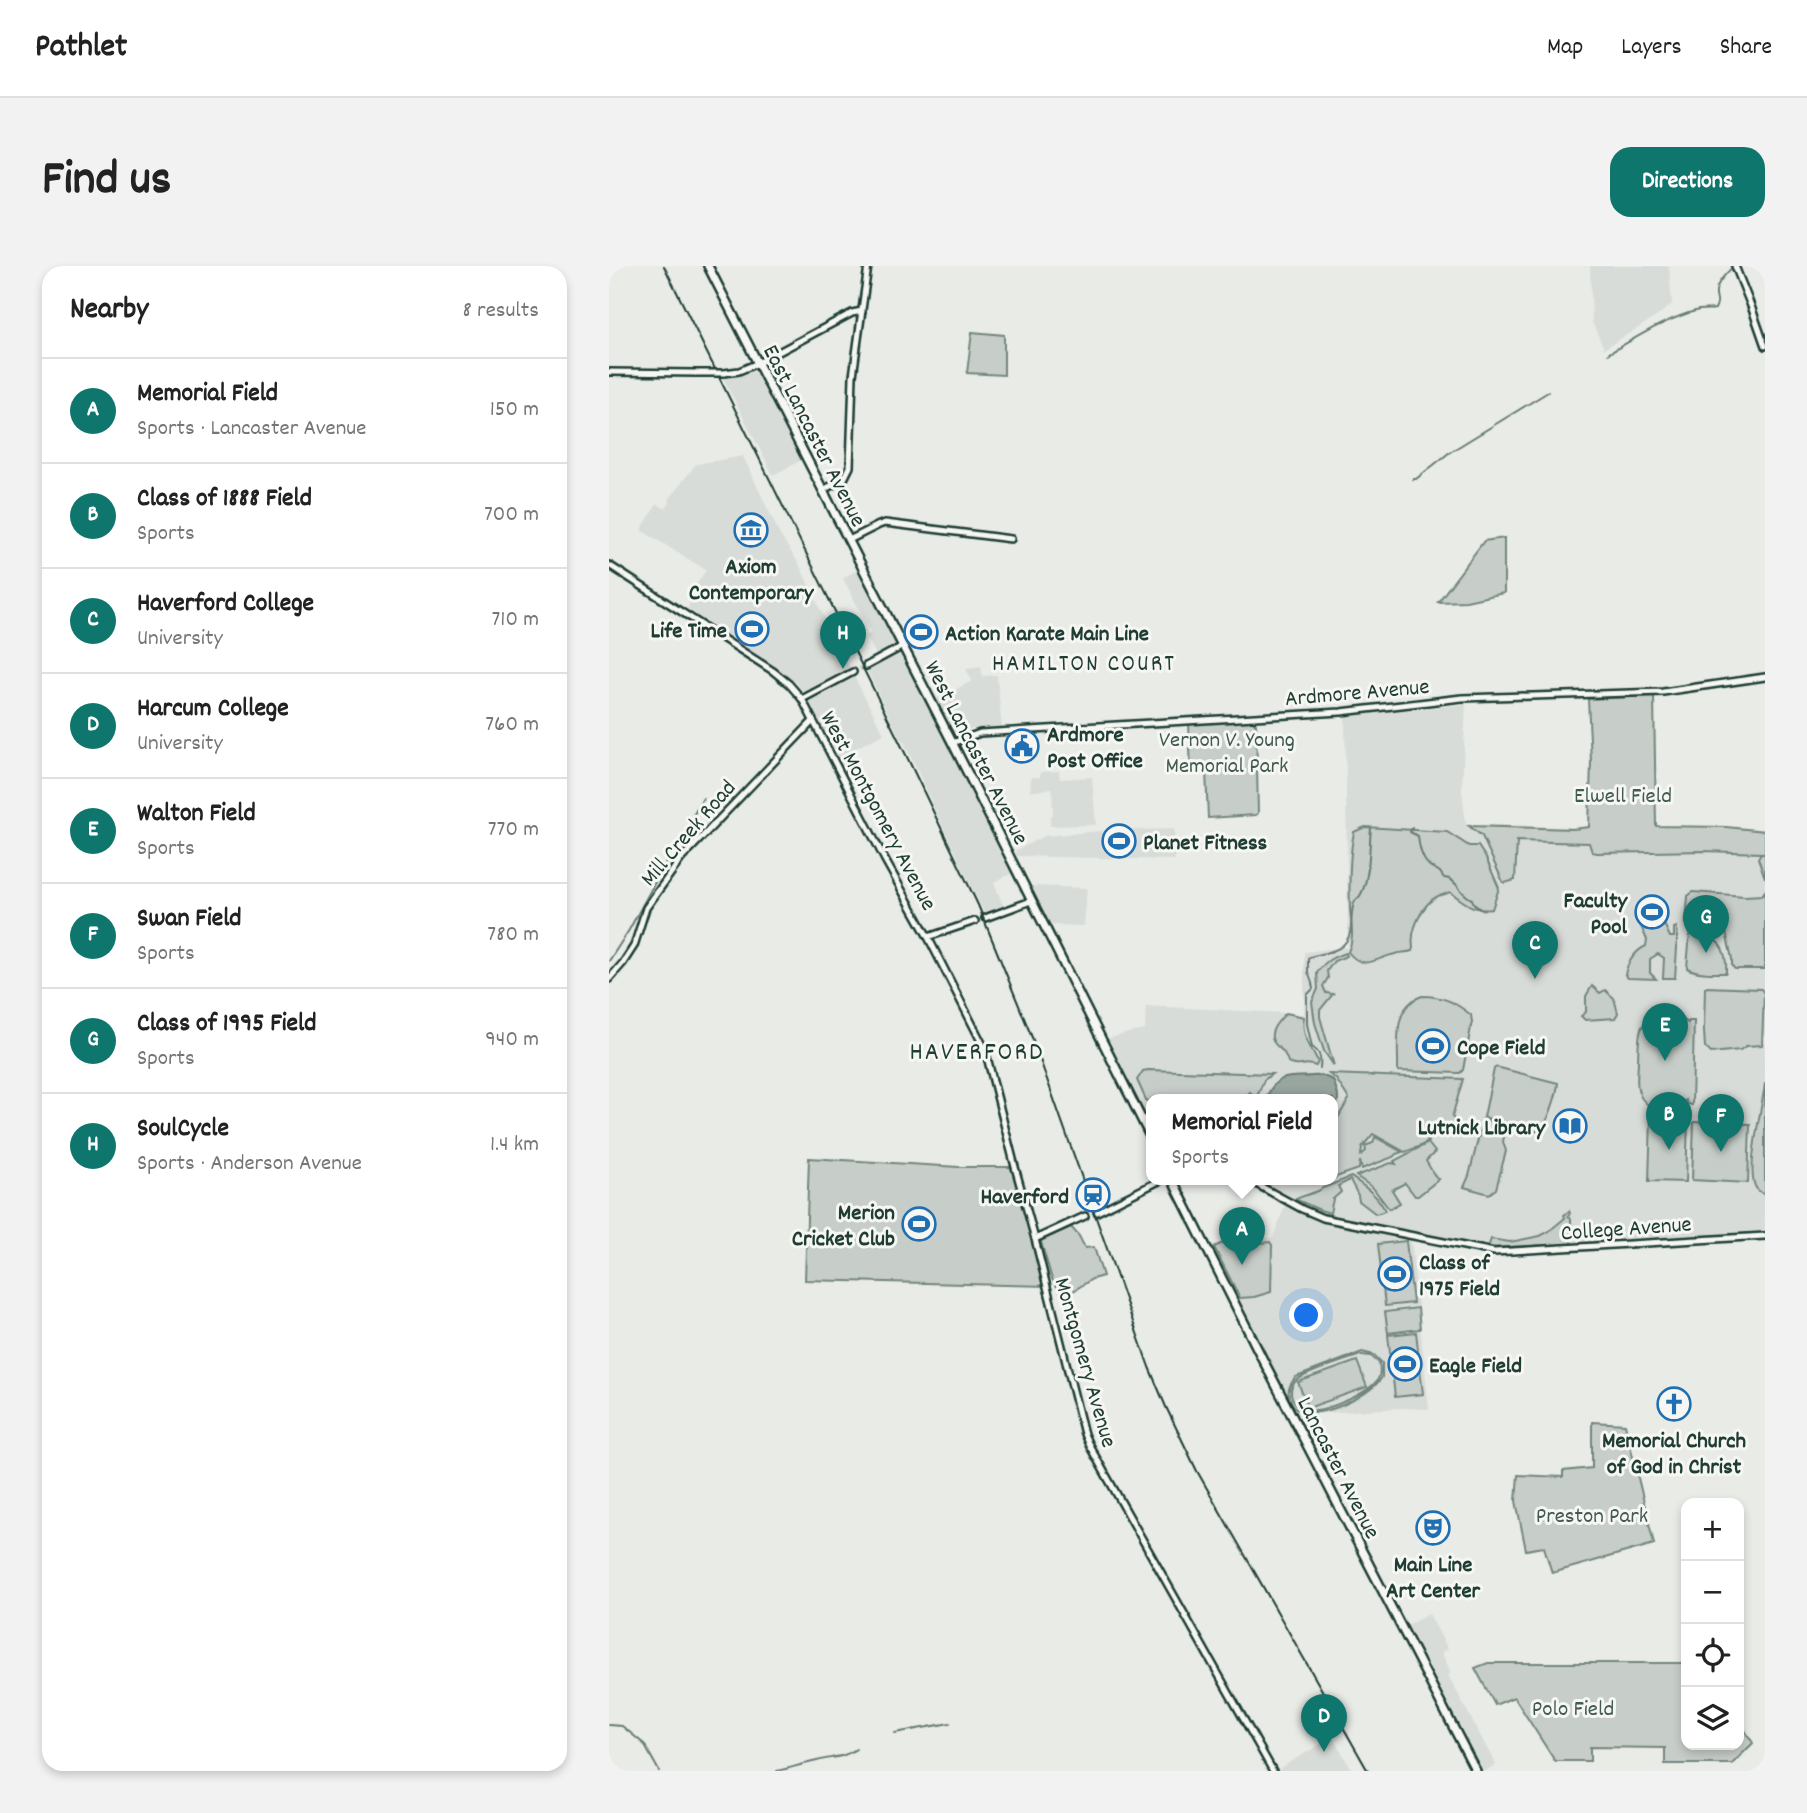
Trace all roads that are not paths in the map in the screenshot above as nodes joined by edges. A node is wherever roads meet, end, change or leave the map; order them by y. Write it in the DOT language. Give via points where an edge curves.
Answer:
graph roads {
  1 [pos="708,266"];
  2 [pos="868,266"];
  3 [pos="1735,267"];
  4 [pos="862,311"];
  5 [pos="1765,346"];
  6 [pos="758,363"];
  7 [pos="609,372"];
  8 [pos="823,490"];
  9 [pos="1011,539"];
  10 [pos="849,540"];
  11 [pos="609,565"];
  12 [pos="890,621"];
  13 [pos="903,646"];
  14 [pos="866,666"];
  15 [pos="853,672"];
  16 [pos="1765,677"];
  17 [pos="801,699"];
  18 [pos="813,721"];
  19 [pos="952,743"];
  20 [pos="1031,901"];
  21 [pos="985,918"];
  22 [pos="975,921"];
  23 [pos="928,937"];
  24 [pos="609,979"];
  25 [pos="1146,1122"];
  26 [pos="1151,1185"];
  27 [pos="1175,1185"];
  28 [pos="1258,1185"];
  29 [pos="1097,1212"];
  30 [pos="1086,1216"];
  31 [pos="1765,1236"];
  32 [pos="1035,1239"];
  33 [pos="1273,1771"];
  34 [pos="1476,1771"];
  1 -- 6 [label="highway, East Lancaster Avenue"];
  2 -- 4 [label="street"];
  3 -- 5 [label="street"];
  4 -- 6 [label="street"];
  4 -- 8 [label="street" via="853,376 849,467 843,479"];
  6 -- 7 [label="street, bridge" via="724,373"];
  6 -- 8 [label="highway, East Lancaster Avenue"];
  8 -- 10 [label="highway, East Lancaster Avenue"];
  9 -- 10 [label="street" via="885,523"];
  10 -- 12 [label="highway, East Lancaster Avenue"];
  11 -- 17 [label="street, West Montgomery Avenue" via="773,671"];
  12 -- 13 [label="highway, West Lancaster Avenue"];
  13 -- 14 [label="street"];
  13 -- 19 [label="highway, West Lancaster Avenue"];
  15 -- 17 [label="street"];
  16 -- 19 [label="street, Ardmore Avenue" via="1663,692 1462,698 1341,712 992,732"];
  17 -- 18 [label="street, West Montgomery Avenue"];
  18 -- 23 [label="street, West Montgomery Avenue"];
  18 -- 24 [label="street, Mill Creek Road" via="681,859 646,908 634,946"];
  19 -- 20 [label="highway, West Lancaster Avenue"];
  20 -- 21 [label="street"];
  20 -- 25 [label="highway"];
  22 -- 23 [label="street"];
  23 -- 32 [label="street, Montgomery Avenue" via="985,1049"];
  26 -- 29 [label="street"];
  27 -- 34 [label="highway, Lancaster Avenue"];
  28 -- 31 [label="street, College Avenue" via="1329,1219 1489,1252"];
  30 -- 32 [label="street"];
  32 -- 33 [label="street, Montgomery Avenue" via="1084,1434"];
}
